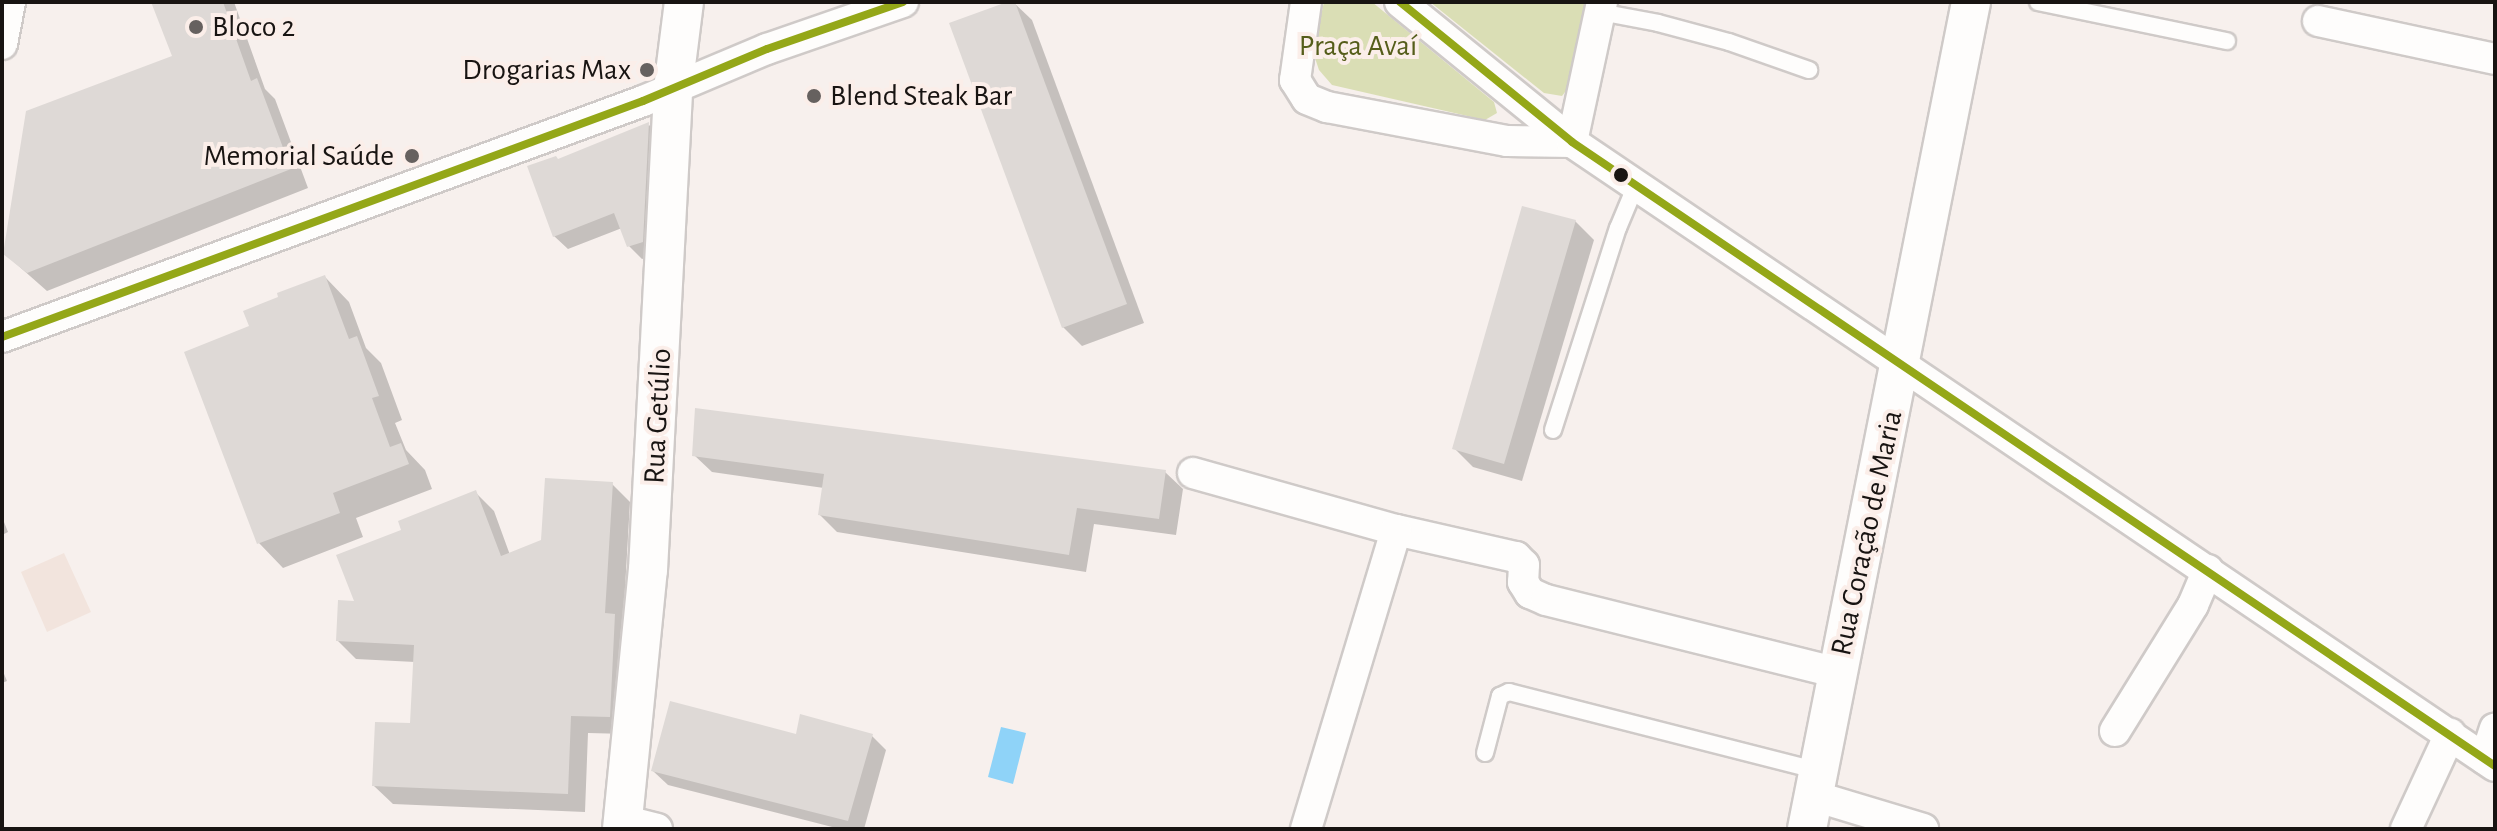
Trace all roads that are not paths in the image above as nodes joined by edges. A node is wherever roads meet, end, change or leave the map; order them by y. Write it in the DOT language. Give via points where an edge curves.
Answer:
graph roads {
  1 [pos="10,2"];
  2 [pos="684,2"];
  3 [pos="903,2"];
  4 [pos="1306,2"];
  5 [pos="1400,2"];
  6 [pos="1971,2"];
  7 [pos="2038,2"];
  8 [pos="1601,7"];
  9 [pos="2318,21"];
  10 [pos="2227,41"];
  11 [pos="2,44"];
  12 [pos="2495,59"];
  13 [pos="1809,70"];
  14 [pos="673,89"];
  15 [pos="1572,142"];
  16 [pos="1636,185"];
  17 [pos="2,337"];
  18 [pos="1902,363"];
  19 [pos="1553,430"];
  20 [pos="1193,473"];
  21 [pos="1396,530"];
  22 [pos="2208,570"];
  23 [pos="1839,673"];
  24 [pos="2495,729"];
  25 [pos="2115,731"];
  26 [pos="2450,734"];
  27 [pos="1485,753"];
  28 [pos="2490,762"];
  29 [pos="1813,799"];
  30 [pos="634,826"];
  31 [pos="1306,829"];
  32 [pos="1923,829"];
  33 [pos="2406,829"];
  1 -- 11 [label="street"];
  2 -- 14 [label="street, Rua Getúlio"];
  3 -- 14 [label="street" via="767,49"];
  4 -- 15 [label="street" via="1295,80 1307,99 1507,141"];
  5 -- 15 [label="street"];
  6 -- 18 [label="street, Rua Coração de Maria"];
  7 -- 10 [label="lane"];
  8 -- 13 [label="lane"];
  8 -- 15 [label="street"];
  9 -- 12 [label="street"];
  14 -- 17 [label="street"];
  14 -- 30 [label="street, Rua Getúlio"];
  15 -- 16 [label="street"];
  16 -- 18 [label="street"];
  16 -- 19 [label="lane"];
  18 -- 22 [label="street"];
  18 -- 23 [label="street, Rua Coração de Maria"];
  20 -- 21 [label="street"];
  21 -- 23 [label="street" via="1516,557 1524,565 1523,582 1530,593 1546,600"];
  21 -- 31 [label="street"];
  22 -- 25 [label="street" via="2193,605"];
  22 -- 26 [label="street"];
  23 -- 29 [label="street, Rua Coração de Maria"];
  24 -- 28 [label="street"];
  26 -- 28 [label="street"];
  26 -- 33 [label="street"];
  27 -- 29 [label="lane" via="1500,696 1509,692"];
  29 -- 32 [label="street"];
}
